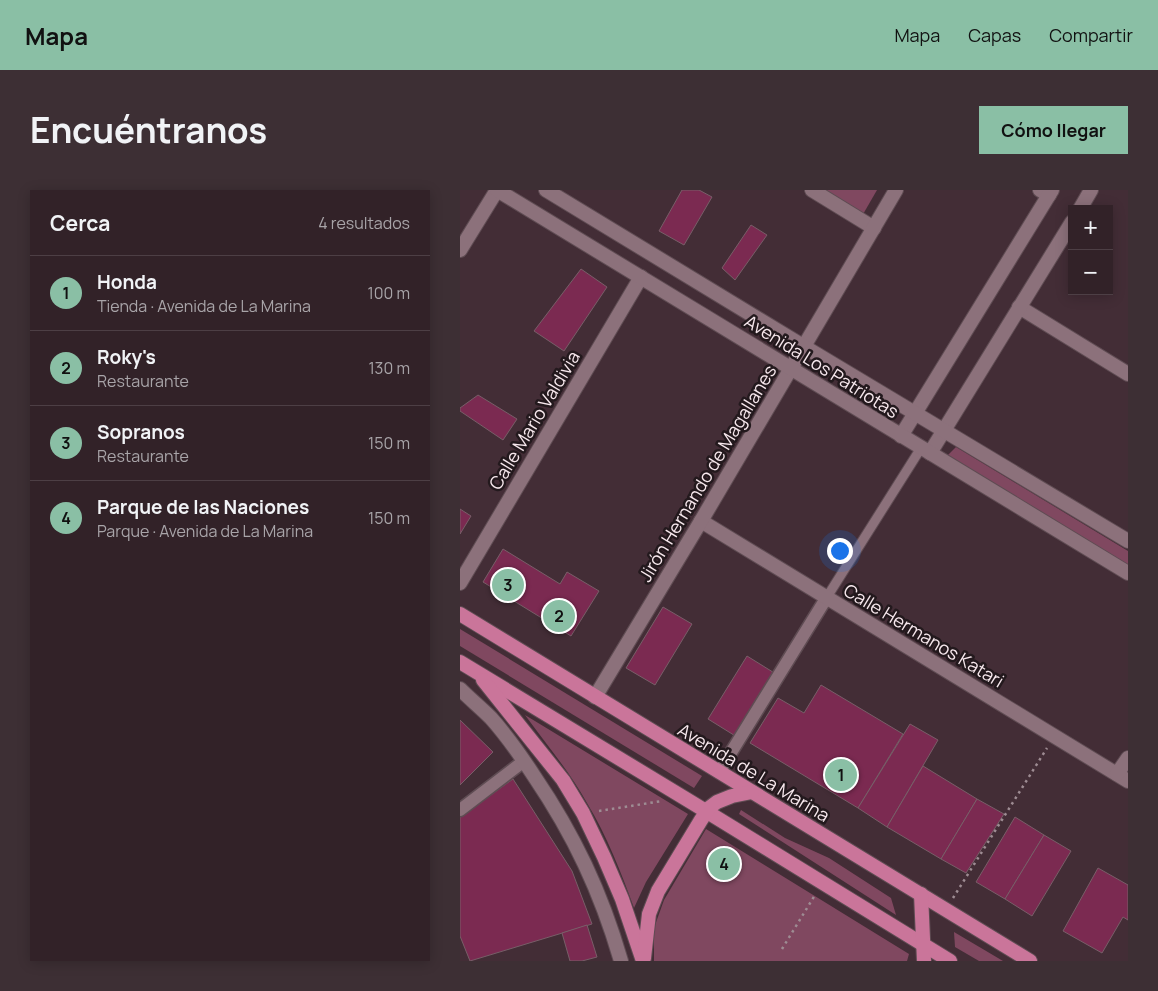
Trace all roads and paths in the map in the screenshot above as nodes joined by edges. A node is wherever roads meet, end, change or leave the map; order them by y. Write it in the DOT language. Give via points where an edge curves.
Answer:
graph roads {
  1 [pos="497,190"];
  2 [pos="546,190"];
  3 [pos="812,190"];
  4 [pos="896,190"];
  5 [pos="1091,190"];
  6 [pos="1047,192"];
  7 [pos="1082,205"];
  8 [pos="874,228"];
  9 [pos="1068,228"];
  10 [pos="460,250"];
  11 [pos="641,277"];
  12 [pos="1019,307"];
  13 [pos="803,346"];
  14 [pos="791,368"];
  15 [pos="1128,374"];
  16 [pos="915,413"];
  17 [pos="944,430"];
  18 [pos="901,436"];
  19 [pos="926,451"];
  20 [pos="701,521"];
  21 [pos="1128,541"];
  22 [pos="1128,573"];
  23 [pos="460,582"];
  24 [pos="827,597"];
  25 [pos="460,614"];
  26 [pos="460,662"];
  27 [pos="477,672"];
  28 [pos="460,689"];
  29 [pos="595,697"];
  30 [pos="1054,736"];
  31 [pos="1128,758"];
  32 [pos="524,761"];
  33 [pos="719,772"];
  34 [pos="1123,778"];
  35 [pos="752,792"];
  36 [pos="670,800"];
  37 [pos="460,810"];
  38 [pos="707,811"];
  39 [pos="583,813"];
  40 [pos="822,883"];
  41 [pos="920,894"];
  42 [pos="946,910"];
  43 [pos="924,946"];
  44 [pos="782,949"];
  45 [pos="621,961"];
  46 [pos="644,961"];
  47 [pos="924,961"];
  48 [pos="950,961"];
  49 [pos="1030,961"];
  1 -- 10 [label="street"];
  1 -- 11 [label="street, Avenida Los Patriotas"];
  2 -- 13 [label="street, Avenida Los Patriotas"];
  3 -- 8 [label="street"];
  4 -- 8 [label="street, Jirón Hernando de Magallanes"];
  5 -- 7 [label="street"];
  6 -- 16 [label="street"];
  8 -- 13 [label="street, Jirón Hernando de Magallanes"];
  9 -- 12 [label="street"];
  11 -- 14 [label="street, Avenida Los Patriotas"];
  11 -- 23 [label="street, Calle Mario Valdivia"];
  12 -- 15 [label="street"];
  12 -- 17 [label="street"];
  13 -- 14 [label="street, Jirón Hernando de Magallanes"];
  13 -- 16 [label="street, Avenida Los Patriotas"];
  14 -- 18 [label="street, Avenida Los Patriotas"];
  14 -- 20 [label="street, Jirón Hernando de Magallanes"];
  16 -- 17 [label="street, Avenida Los Patriotas"];
  16 -- 18 [label="street"];
  17 -- 19 [label="street"];
  17 -- 21 [label="street, Avenida Los Patriotas"];
  18 -- 19 [label="street, Avenida Los Patriotas"];
  19 -- 22 [label="street, Avenida Los Patriotas"];
  19 -- 24 [label="lane"];
  20 -- 24 [label="street, Calle Hermanos Katari"];
  20 -- 29 [label="street, Jirón Hernando de Magallanes"];
  24 -- 30 [label="street, Calle Hermanos Katari"];
  24 -- 33 [label="street"];
  25 -- 29 [label="main road, Avenida de La Marina"];
  26 -- 27 [label="main road"];
  27 -- 38 [label="main road"];
  27 -- 39 [label="main road" via="563,780"];
  28 -- 32 [label="street" via="490,717"];
  29 -- 33 [label="main road, Avenida de La Marina"];
  30 -- 34 [label="street, Calle Hermanos Katari"];
  30 -- 42 [label="path"];
  31 -- 34 [label="street"];
  32 -- 37 [label="street"];
  32 -- 45 [label="street" via="582,855"];
  33 -- 35 [label="main road, Avenida de La Marina"];
  35 -- 38 [label="main road" via="723,799"];
  35 -- 41 [label="main road, Avenida de La Marina"];
  36 -- 39 [label="path"];
  38 -- 40 [label="main road"];
  38 -- 46 [label="main road" via="658,891 649,914"];
  39 -- 46 [label="main road" via="622,899"];
  40 -- 43 [label="main road"];
  40 -- 44 [label="path"];
  41 -- 42 [label="main road, Avenida de La Marina"];
  41 -- 43 [label="main road"];
  42 -- 49 [label="main road, Avenida de La Marina"];
  43 -- 47 [label="main road"];
  43 -- 48 [label="main road"];
}
